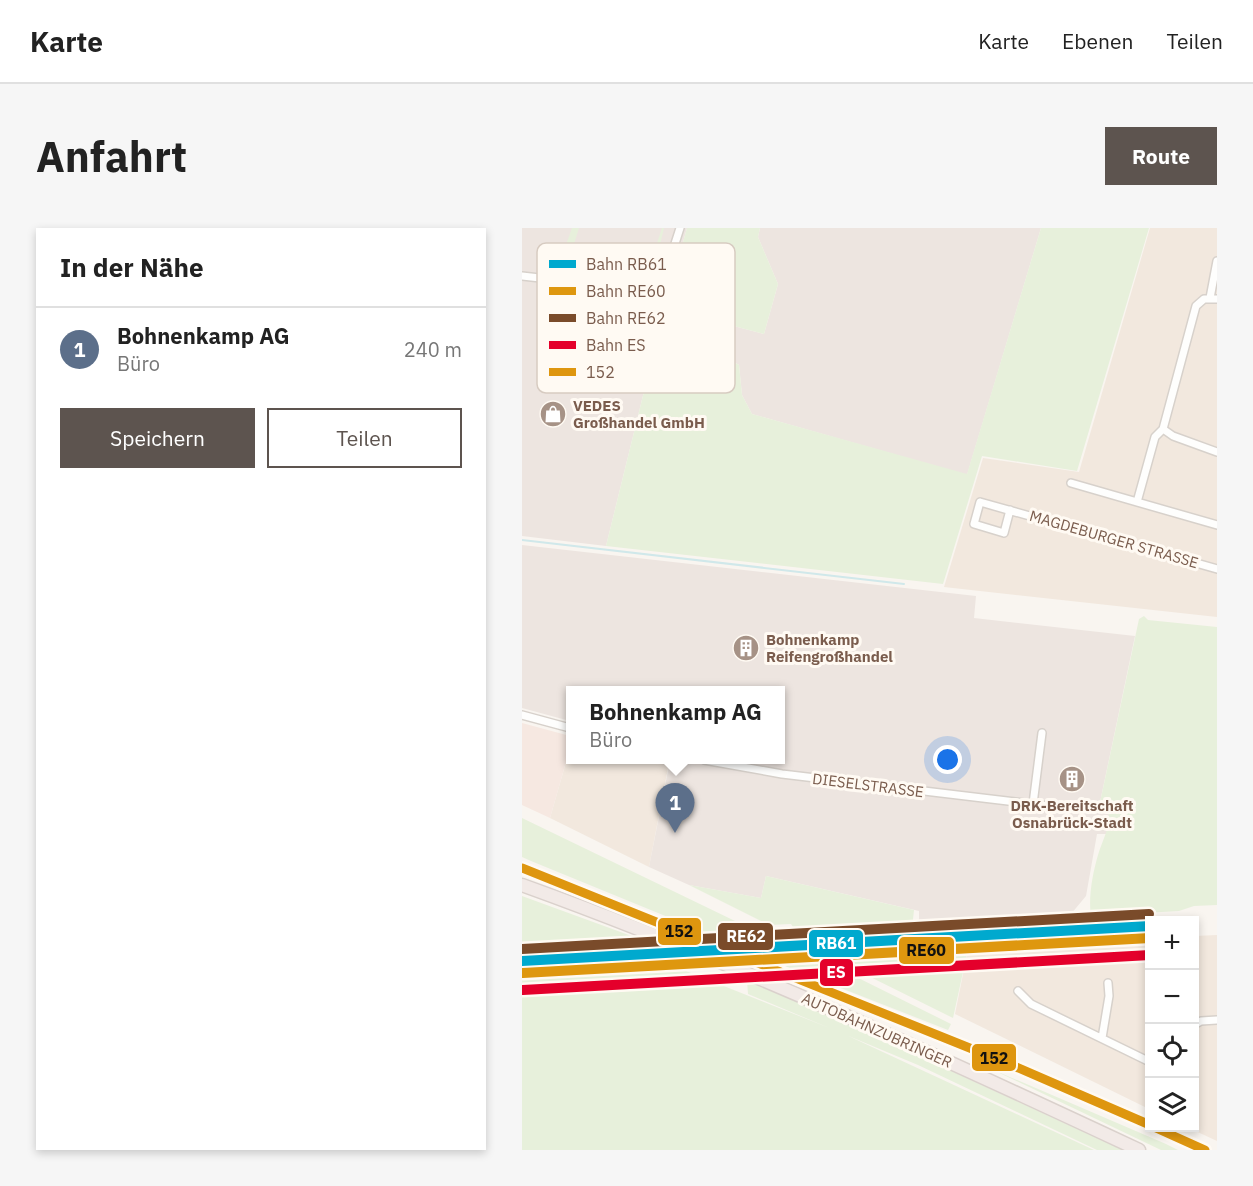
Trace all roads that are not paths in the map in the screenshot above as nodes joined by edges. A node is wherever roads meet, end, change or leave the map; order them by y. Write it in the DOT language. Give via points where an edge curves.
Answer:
graph roads {
  1 [pos="680,228"];
  2 [pos="675,243"];
  3 [pos="1217,261"];
  4 [pos="522,276"];
  5 [pos="537,278"];
  6 [pos="1213,299"];
  7 [pos="1163,429"];
  8 [pos="1217,452"];
  9 [pos="1071,483"];
  10 [pos="1137,502"];
  11 [pos="1010,510"];
  12 [pos="1217,525"];
  13 [pos="1217,569"];
  14 [pos="522,715"];
  15 [pos="566,727"];
  16 [pos="1042,733"];
  17 [pos="732,764"];
  18 [pos="1033,804"];
  19 [pos="1057,807"];
  20 [pos="522,868"];
  21 [pos="522,885"];
  22 [pos="1108,983"];
  23 [pos="1018,991"];
  24 [pos="1217,1020"];
  25 [pos="1196,1024"];
  26 [pos="1102,1038"];
  27 [pos="1145,1060"];
  28 [pos="1145,1123"];
  29 [pos="1174,1132"];
  30 [pos="1139,1150"];
  31 [pos="1205,1150"];
  1 -- 2 [label="street"];
  3 -- 6 [label="street"];
  4 -- 5 [label="street"];
  6 -- 7 [label="street" via="1200,301 1196,306"];
  7 -- 8 [label="street"];
  7 -- 10 [label="street" via="1155,436"];
  9 -- 10 [label="street"];
  10 -- 12 [label="street"];
  11 -- 11 [label="street, MAGDEBURGER STRASSE" via="980,502 974,524 1004,533"];
  11 -- 13 [label="street, MAGDEBURGER STRASSE"];
  14 -- 15 [label="street"];
  16 -- 18 [label="street"];
  17 -- 18 [label="street, DIESELSTRASSE"];
  18 -- 19 [label="street, DIESELSTRASSE"];
  20 -- 28 [label="street" via="1007,1063"];
  21 -- 30 [label="highway, AUTOBAHNZUBRINGER" via="777,987"];
  22 -- 26 [label="street"];
  23 -- 26 [label="street" via="1031,1004"];
  24 -- 25 [label="street"];
  26 -- 27 [label="street"];
  29 -- 31 [label="street"];
}
